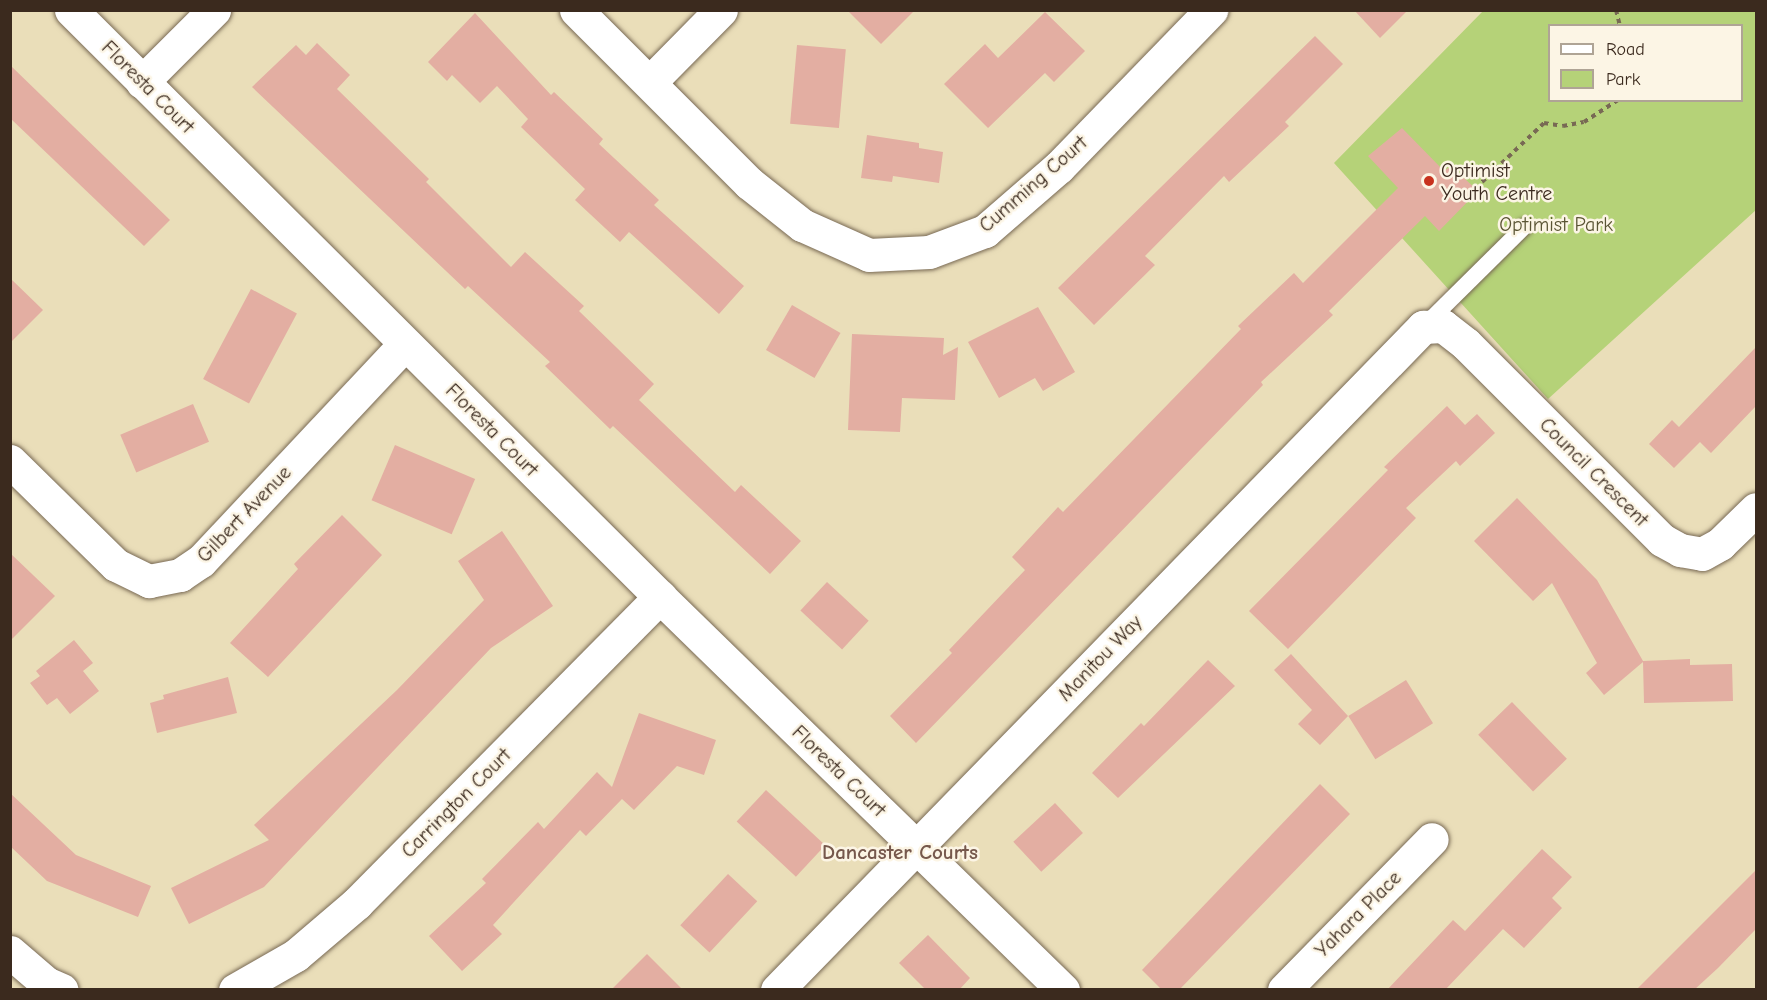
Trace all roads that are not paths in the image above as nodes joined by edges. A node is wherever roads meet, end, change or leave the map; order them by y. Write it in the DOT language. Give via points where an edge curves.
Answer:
graph roads {
  1 [pos="71,10"];
  2 [pos="214,10"];
  3 [pos="576,10"];
  4 [pos="721,10"];
  5 [pos="1211,10"];
  6 [pos="142,82"];
  7 [pos="650,82"];
  8 [pos="1524,227"];
  9 [pos="1433,326"];
  10 [pos="405,344"];
  11 [pos="10,461"];
  12 [pos="1756,509"];
  13 [pos="660,597"];
  14 [pos="1432,839"];
  15 [pos="916,847"];
  16 [pos="10,952"];
  17 [pos="62,990"];
  18 [pos="235,990"];
  19 [pos="777,990"];
  20 [pos="1064,990"];
  21 [pos="1284,990"];
  1 -- 6 [label="street, Floresta Court"];
  2 -- 6 [label="street"];
  3 -- 7 [label="street, Cumming Court"];
  4 -- 7 [label="street"];
  5 -- 7 [label="street, Cumming Court" via="1059,167 985,231 929,252 869,255 802,225 749,183"];
  6 -- 10 [label="street, Floresta Court"];
  8 -- 9 [label="lane, Manitou Way"];
  9 -- 12 [label="street, Council Crescent" via="1466,344 1662,540 1680,550 1702,554 1719,544"];
  9 -- 15 [label="street, Manitou Way"];
  10 -- 11 [label="street, Gilbert Avenue" via="201,561 180,575 149,581 116,564"];
  10 -- 13 [label="street, Floresta Court"];
  13 -- 15 [label="street, Floresta Court"];
  13 -- 18 [label="street, Carrington Court" via="357,903 296,955"];
  14 -- 21 [label="street, Yahara Place"];
  15 -- 19 [label="street, Manitou Way"];
  15 -- 20 [label="street, Floresta Court"];
  16 -- 17 [label="street" via="46,983"];
}
